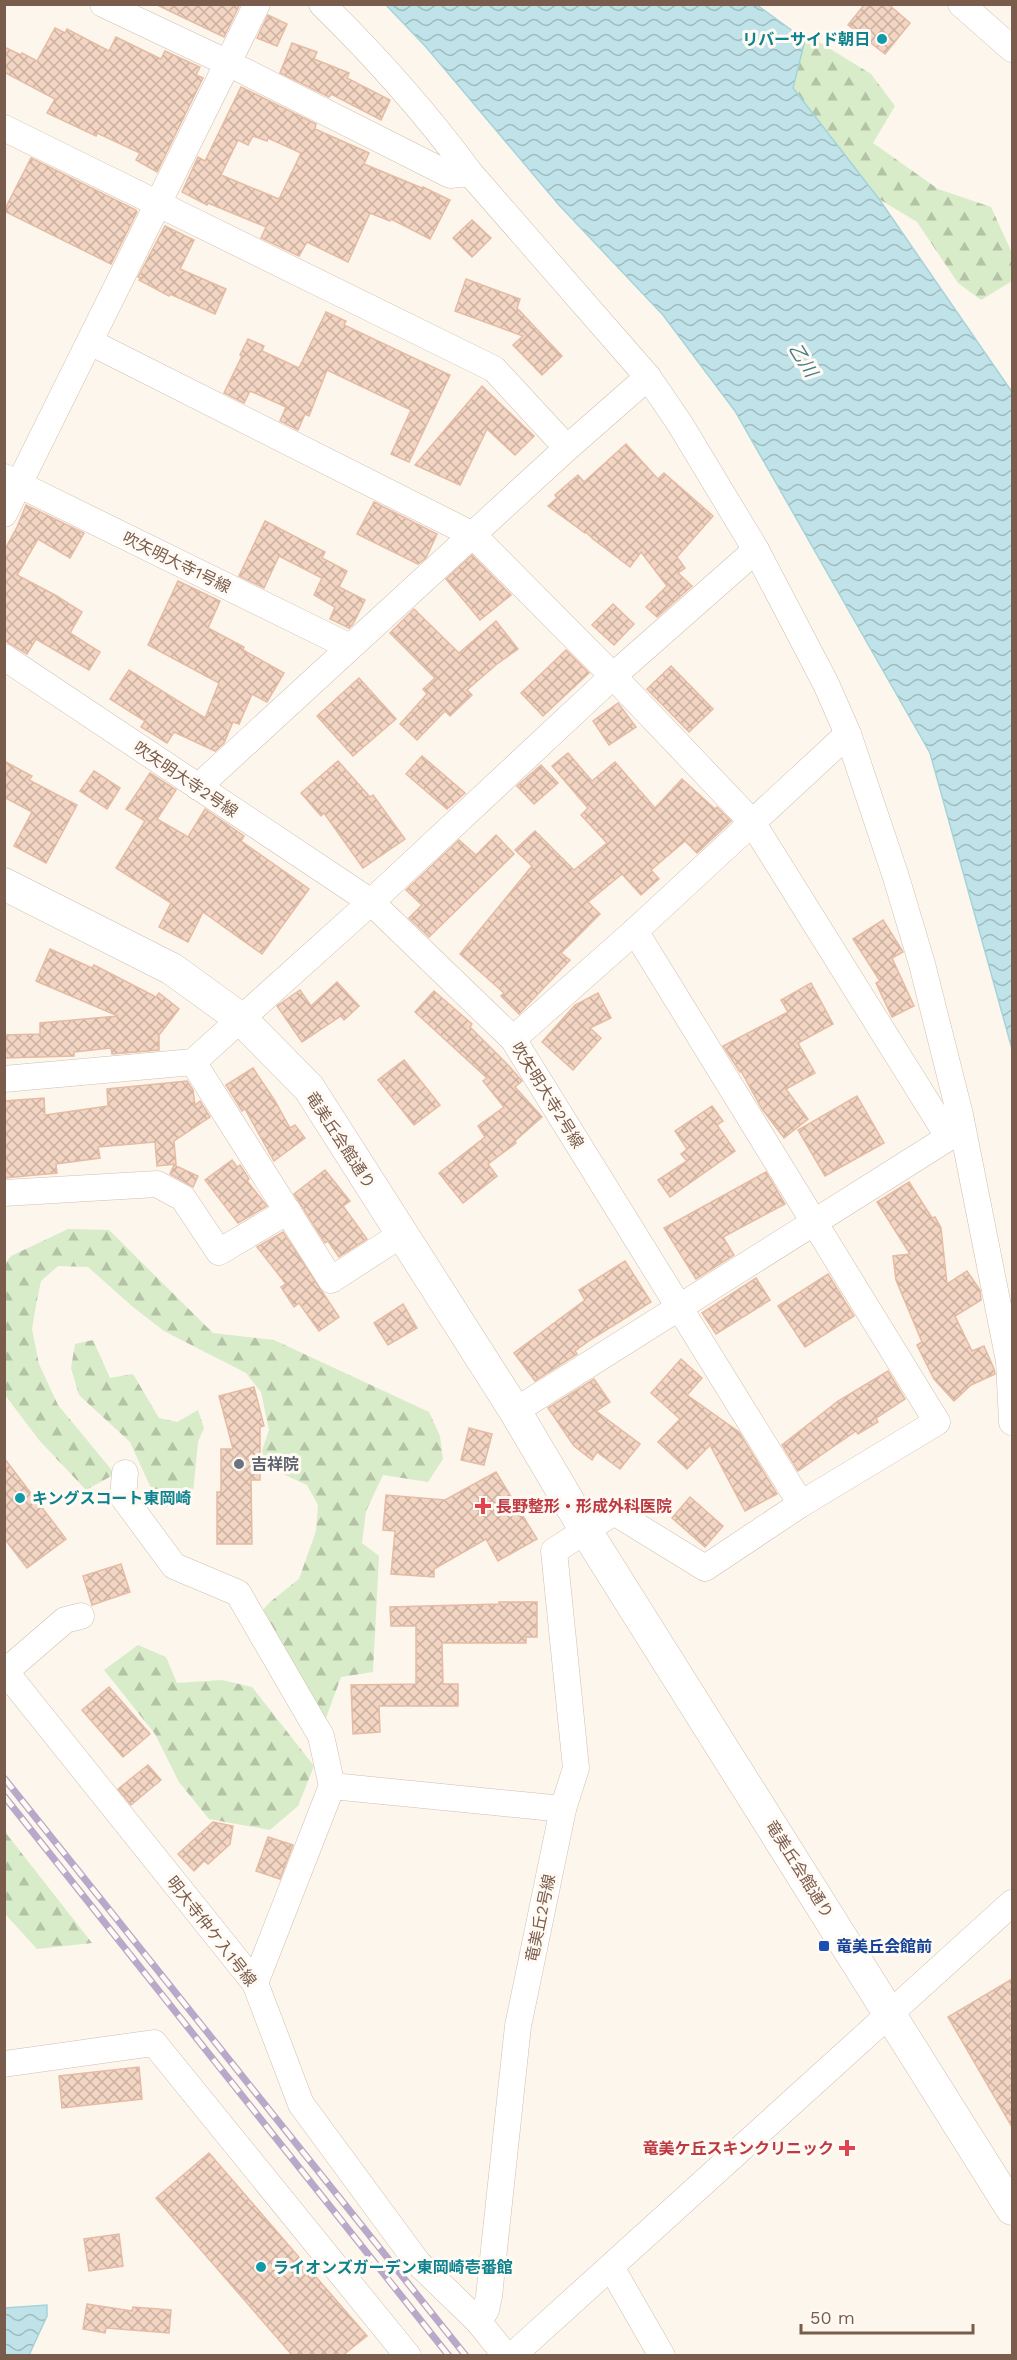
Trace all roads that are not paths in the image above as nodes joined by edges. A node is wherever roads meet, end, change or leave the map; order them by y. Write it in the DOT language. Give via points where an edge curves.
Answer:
graph roads {
  1 [pos="103,4"];
  2 [pos="257,4"];
  3 [pos="322,4"];
  4 [pos="961,4"];
  5 [pos="1012,49"];
  6 [pos="230,64"];
  7 [pos="4,128"];
  8 [pos="470,173"];
  9 [pos="157,204"];
  10 [pos="90,342"];
  11 [pos="648,377"];
  12 [pos="567,448"];
  13 [pos="12,481"];
  14 [pos="4,514"];
  15 [pos="473,535"];
  16 [pos="756,550"];
  17 [pos="350,646"];
  18 [pos="4,657"];
  19 [pos="613,676"];
  20 [pos="848,734"];
  21 [pos="198,787"];
  22 [pos="752,822"];
  23 [pos="4,884"];
  24 [pos="371,902"];
  25 [pos="635,931"];
  26 [pos="241,1018"];
  27 [pos="513,1039"];
  28 [pos="193,1062"];
  29 [pos="4,1079"];
  30 [pos="955,1132"];
  31 [pos="4,1193"];
  32 [pos="288,1211"];
  33 [pos="814,1224"];
  34 [pos="402,1234"];
  35 [pos="680,1308"];
  36 [pos="515,1412"];
  37 [pos="1012,1422"];
  38 [pos="125,1473"];
  39 [pos="801,1504"];
  40 [pos="586,1531"];
  41 [pos="81,1616"];
  42 [pos="5,1671"];
  43 [pos="332,1786"];
  44 [pos="563,1809"];
  45 [pos="1012,1903"];
  46 [pos="255,1983"];
  47 [pos="891,2014"];
  48 [pos="4,2064"];
  49 [pos="1012,2209"];
  50 [pos="611,2266"];
  51 [pos="478,2321"];
  52 [pos="408,2355"];
  53 [pos="507,2355"];
  54 [pos="512,2355"];
  55 [pos="662,2355"];
  1 -- 6 [label="street"];
  2 -- 6 [label="street"];
  3 -- 8 [label="street" via="402,90"];
  4 -- 5 [label="street"];
  6 -- 8 [label="street" via="450,175"];
  6 -- 9 [label="street"];
  7 -- 9 [label="street"];
  8 -- 11 [label="street"];
  9 -- 10 [label="street"];
  9 -- 12 [label="street" via="494,369"];
  10 -- 13 [label="street"];
  10 -- 15 [label="street"];
  11 -- 12 [label="street"];
  11 -- 16 [label="street"];
  12 -- 15 [label="street"];
  13 -- 14 [label="street"];
  13 -- 17 [label="street, 吹矢明大寺1号線"];
  15 -- 17 [label="street"];
  15 -- 19 [label="street"];
  16 -- 19 [label="street"];
  16 -- 20 [label="street"];
  17 -- 21 [label="street"];
  18 -- 21 [label="street, 吹矢明大寺2号線"];
  19 -- 22 [label="street"];
  19 -- 24 [label="street"];
  20 -- 22 [label="street"];
  20 -- 30 [label="street" via="922,964"];
  21 -- 24 [label="street, 吹矢明大寺2号線"];
  22 -- 25 [label="street"];
  22 -- 30 [label="street"];
  23 -- 26 [label="street, 竜美丘会館通り" via="172,969"];
  24 -- 26 [label="street"];
  24 -- 27 [label="street, 吹矢明大寺2号線"];
  25 -- 27 [label="street"];
  25 -- 33 [label="street"];
  26 -- 28 [label="street"];
  26 -- 34 [label="street, 竜美丘会館通り" via="309,1088"];
  27 -- 35 [label="street, 吹矢明大寺2号線"];
  28 -- 29 [label="street"];
  28 -- 32 [label="street"];
  30 -- 33 [label="street"];
  30 -- 37 [label="street" via="993,1274 1009,1361"];
  31 -- 32 [label="street" via="157,1184 183,1198 219,1252"];
  32 -- 34 [label="street" via="331,1280"];
  33 -- 35 [label="street"];
  33 -- 39 [label="street" via="937,1422"];
  34 -- 36 [label="street, 竜美丘会館通り"];
  35 -- 36 [label="street"];
  35 -- 39 [label="street, 吹矢明大寺2号線"];
  36 -- 40 [label="street, 竜美丘会館通り"];
  38 -- 43 [label="street" via="123,1497 174,1566 238,1593 321,1736"];
  39 -- 40 [label="street" via="705,1568 614,1512"];
  40 -- 44 [label="street, 竜美丘2号線" via="554,1551 576,1768"];
  40 -- 47 [label="street, 竜美丘会館通り"];
  41 -- 42 [label="street" via="65,1620"];
  42 -- 46 [label="street, 明大寺仲ケ入1号線"];
  43 -- 44 [label="street"];
  43 -- 46 [label="street"];
  44 -- 51 [label="street, 竜美丘2号線" via="518,2026 489,2296"];
  45 -- 47 [label="street"];
  46 -- 51 [label="street, 明大寺仲ケ入1号線" via="301,2104 418,2263"];
  47 -- 49 [label="street, 竜美丘会館通り"];
  47 -- 50 [label="street"];
  48 -- 52 [label="street" via="154,2043"];
  50 -- 54 [label="street"];
  50 -- 55 [label="street"];
  51 -- 53 [label="street, 明大寺仲ケ入1号線"];
}
